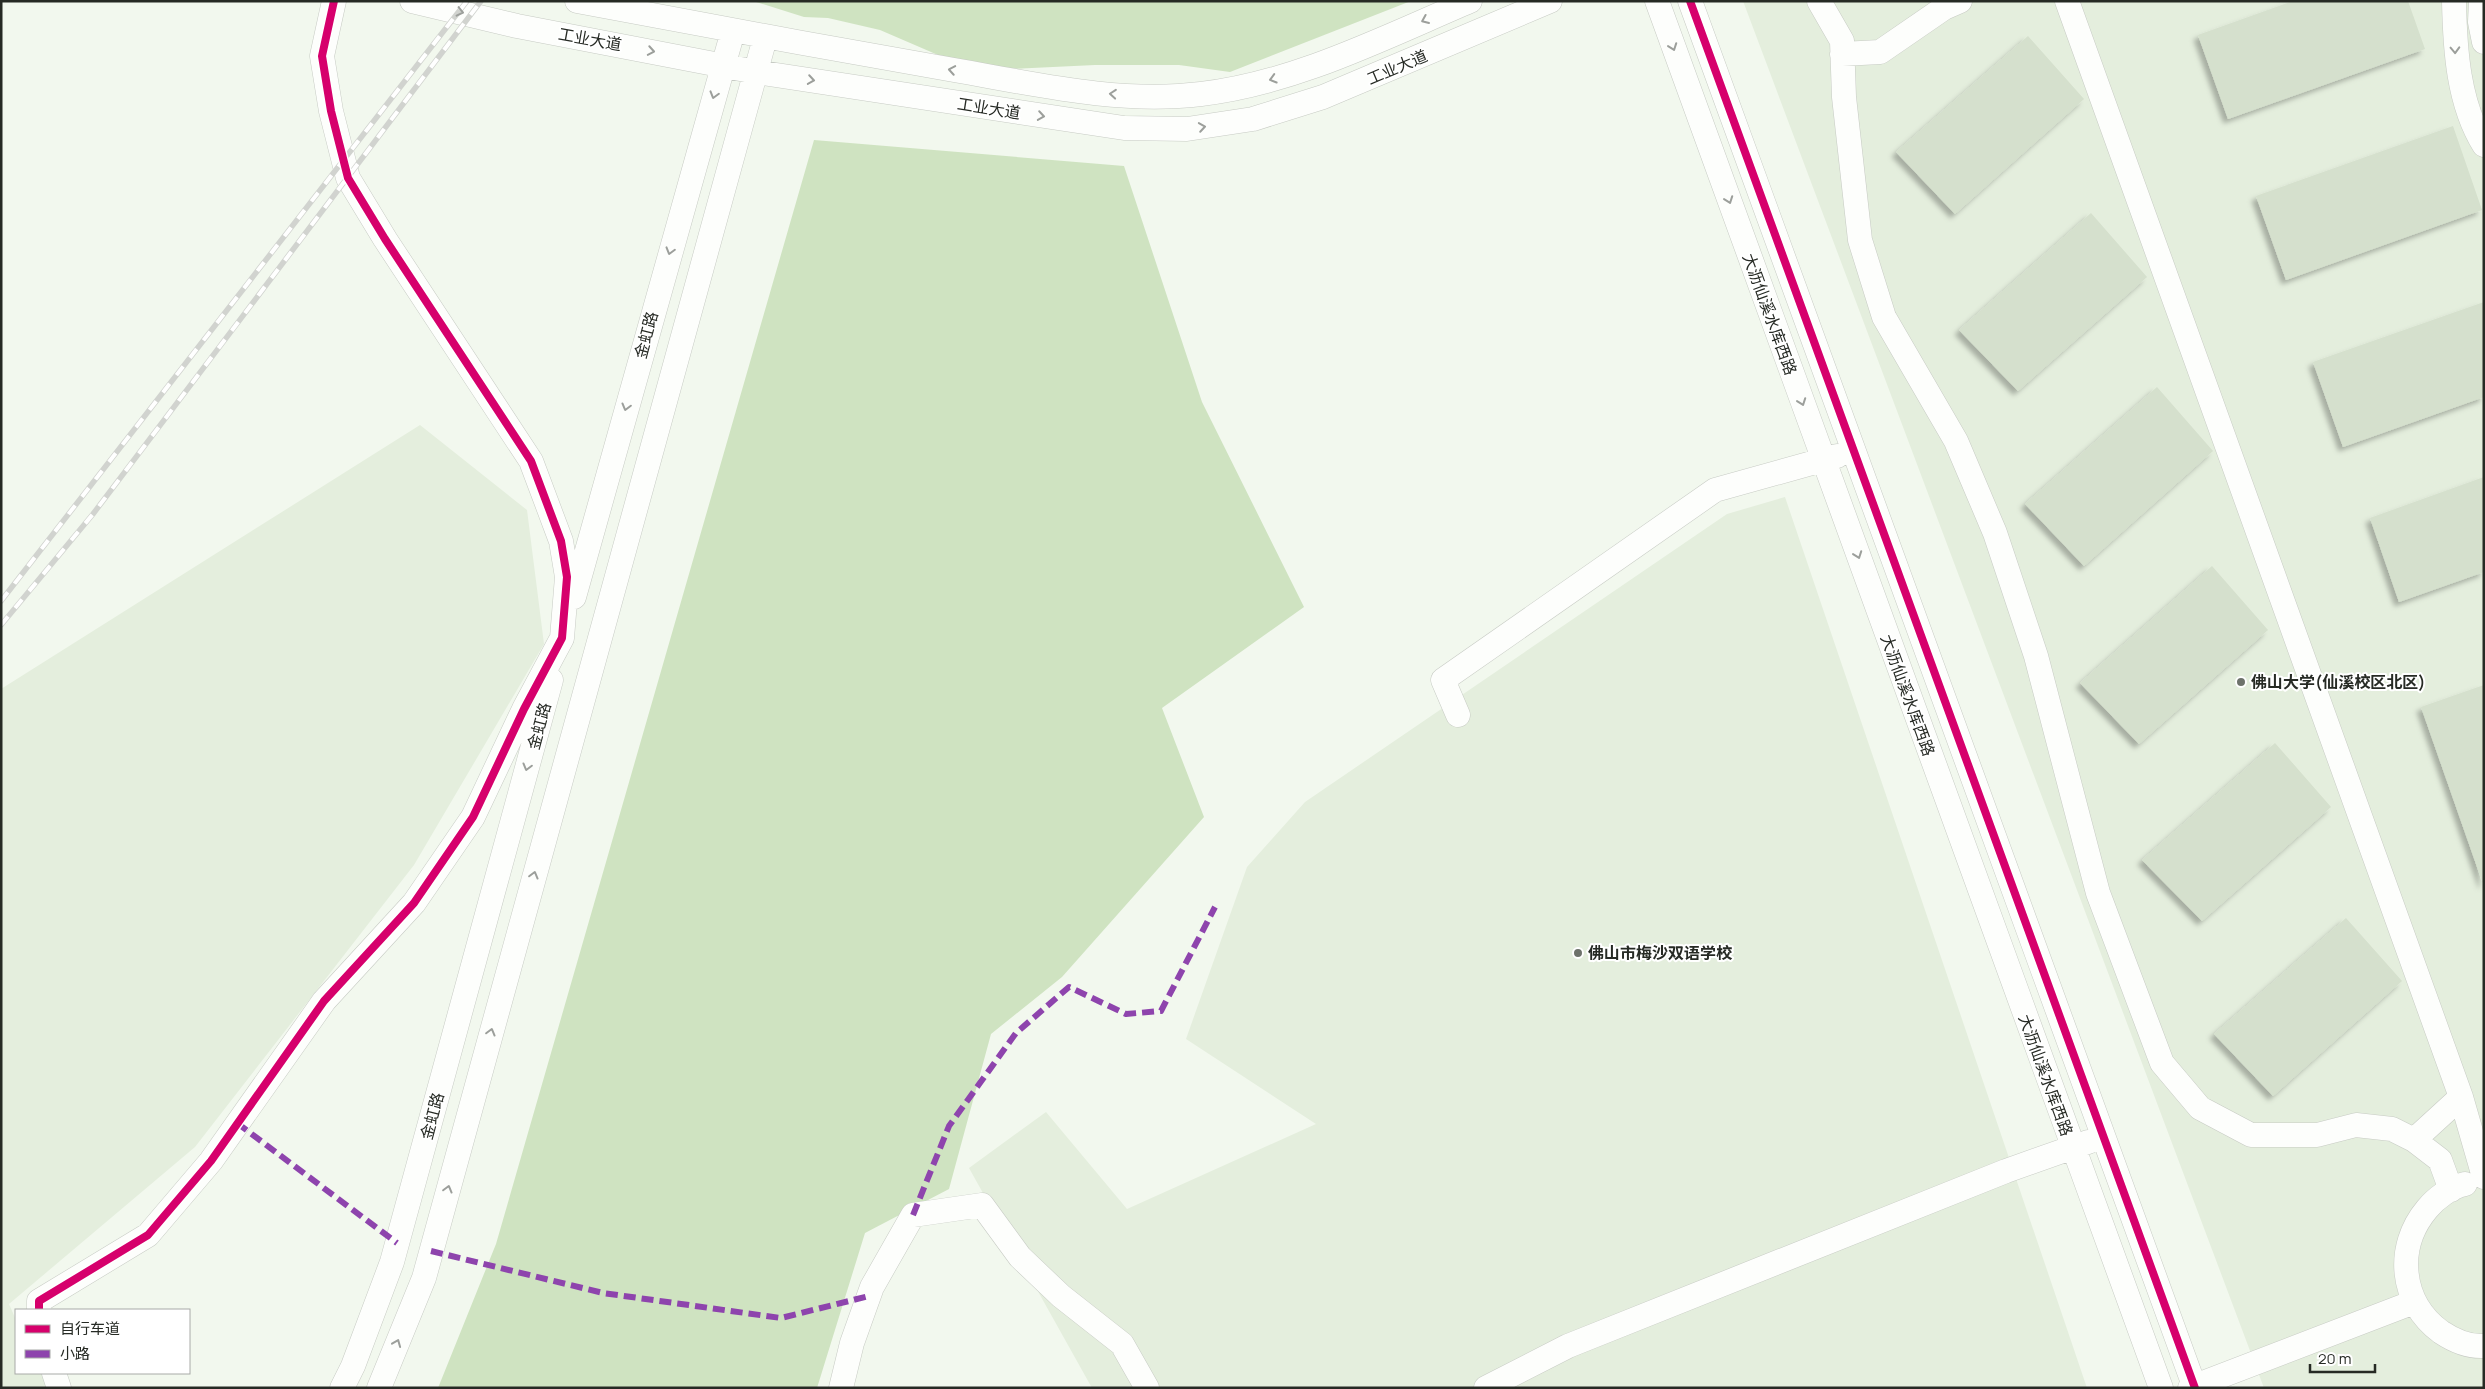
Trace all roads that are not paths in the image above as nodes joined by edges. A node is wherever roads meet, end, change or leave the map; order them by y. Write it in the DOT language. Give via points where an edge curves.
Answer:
graph roads {
  1 [pos="334,1"];
  2 [pos="412,1"];
  3 [pos="577,1"];
  4 [pos="1470,1"];
  5 [pos="1550,1"];
  6 [pos="1657,1"];
  7 [pos="1690,1"];
  8 [pos="1819,1"];
  9 [pos="1960,1"];
  10 [pos="2067,1"];
  11 [pos="2454,1"];
  12 [pos="2481,1"];
  13 [pos="732,31"];
  14 [pos="765,38"];
  15 [pos="2484,42"];
  16 [pos="1842,54"];
  17 [pos="723,64"];
  18 [pos="756,72"];
  19 [pos="2484,145"];
  20 [pos="1856,451"];
  21 [pos="1823,460"];
  22 [pos="1458,716"];
  23 [pos="2461,1097"];
  24 [pos="2104,1137"];
  25 [pos="2414,1140"];
  26 [pos="2073,1148"];
  27 [pos="2484,1179"];
  28 [pos="2451,1190"];
  29 [pos="2414,1302"];
  30 [pos="39,1309"];
  31 [pos="2484,1346"];
  32 [pos="54,1374"];
  33 [pos="2194,1387"];
  34 [pos="59,1388"];
  35 [pos="342,1388"];
  36 [pos="379,1388"];
  37 [pos="841,1388"];
  38 [pos="1147,1388"];
  39 [pos="1486,1388"];
  40 [pos="2161,1388"];
  1 -- 30 [label="street" via="322,56 331,112 348,178 531,461 561,541 567,577 562,638 473,818 414,904 324,1001 211,1160 148,1235 39,1301"];
  2 -- 17 [label="street, 工业大道, one-way" via="518,26"];
  3 -- 13 [label="street, 工业大道"];
  4 -- 14 [label="street, 工业大道, one-way" via="1305,70 1200,95 1136,96 1080,91"];
  18 -- 5 [label="street, 工业大道, one-way" via="1124,128 1188,129 1253,119 1323,97"];
  6 -- 21 [label="street, 大沥仙溪水库西路, one-way"];
  7 -- 20 [label="street"];
  8 -- 16 [label="street" via="1842,40"];
  9 -- 16 [label="street" via="1944,8 1880,52"];
  10 -- 23 [label="street"];
  11 -- 19 [label="street, one-way" via="2456,58 2474,130"];
  12 -- 15 [label="street" via="2480,22"];
  13 -- 14 [label="street, 工业大道"];
  13 -- 17 [label="street, 金虹路"];
  14 -- 18 [label="street"];
  16 -- 25 [label="street" via="1860,240 1884,317 1956,442 1996,533 2036,656 2098,893 2162,1063 2200,1108 2251,1135 2317,1135 2356,1125 2392,1129"];
  17 -- 18 [label="street, 工业大道"];
  17 -- 35 [label="street, 金虹路, one-way" via="392,1262"];
  36 -- 18 [label="street, one-way" via="424,1278"];
  20 -- 21 [label="street"];
  20 -- 24 [label="street"];
  21 -- 22 [label="street" via="1715,490 1443,680"];
  21 -- 26 [label="street, 大沥仙溪水库西路, one-way"];
  23 -- 25 [label="street"];
  23 -- 27 [label="street"];
  24 -- 26 [label="street"];
  24 -- 33 [label="street"];
  25 -- 28 [label="street" via="2440,1160"];
  26 -- 39 [label="street" via="2006,1171 1568,1346"];
  26 -- 40 [label="street, 大沥仙溪水库西路"];
  27 -- 28 [label="street"];
  28 -- 29 [label="street" via="2434,1200 2416,1222 2406,1248 2406,1276"];
  29 -- 31 [label="street" via="2430,1324 2452,1339"];
  29 -- 33 [label="street"];
  32 -- 34 [label="street"];
  37 -- 38 [label="street" via="852,1343 872,1287 913,1215 982,1205 1020,1257 1061,1296 1122,1344"];
}
